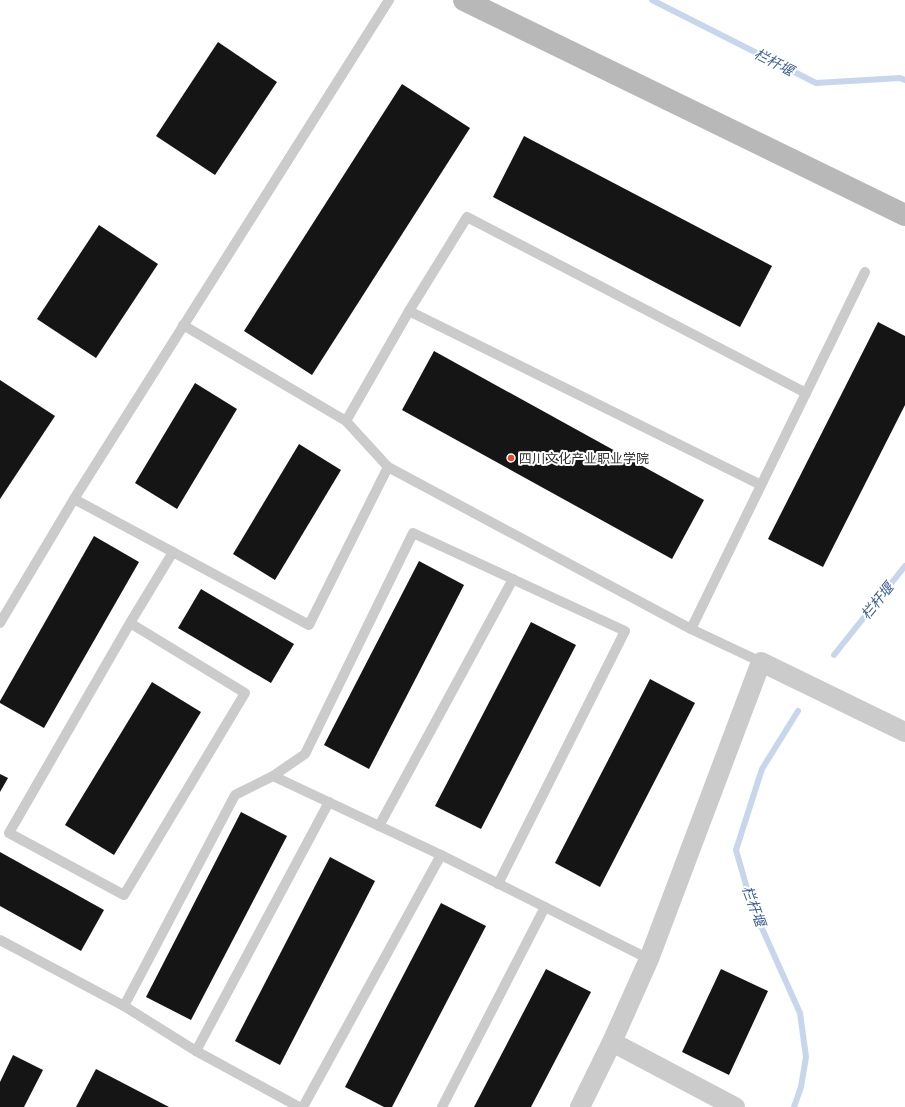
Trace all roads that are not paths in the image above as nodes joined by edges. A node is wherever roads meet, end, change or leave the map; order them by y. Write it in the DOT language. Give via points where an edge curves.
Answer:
graph roads {
  1 [pos="389,0"];
  2 [pos="464,0"];
  3 [pos="905,216"];
  4 [pos="865,272"];
  5 [pos="409,311"];
  6 [pos="184,325"];
  7 [pos="806,392"];
  8 [pos="346,421"];
  9 [pos="388,467"];
  10 [pos="761,485"];
  11 [pos="74,499"];
  12 [pos="174,552"];
  13 [pos="513,579"];
  14 [pos="130,622"];
  15 [pos="0,623"];
  16 [pos="691,629"];
  17 [pos="762,662"];
  18 [pos="905,732"];
  19 [pos="273,776"];
  20 [pos="329,802"];
  21 [pos="379,826"];
  22 [pos="442,855"];
  23 [pos="498,884"];
  24 [pos="545,907"];
  25 [pos="0,940"];
  26 [pos="649,960"];
  27 [pos="124,1006"];
  28 [pos="612,1042"];
  29 [pos="196,1050"];
  30 [pos="299,1107"];
  31 [pos="303,1107"];
  32 [pos="442,1107"];
  33 [pos="580,1107"];
  34 [pos="734,1107"];
  1 -- 6 [label="lane"];
  2 -- 3 [label="street"];
  4 -- 7 [label="lane"];
  5 -- 7 [label="lane" via="467,218"];
  5 -- 8 [label="lane"];
  5 -- 10 [label="lane"];
  6 -- 8 [label="lane"];
  6 -- 11 [label="lane"];
  7 -- 10 [label="lane"];
  8 -- 9 [label="lane"];
  9 -- 12 [label="lane" via="309,626"];
  9 -- 16 [label="lane"];
  10 -- 16 [label="lane"];
  11 -- 12 [label="lane"];
  11 -- 15 [label="lane"];
  12 -- 14 [label="lane"];
  13 -- 19 [label="lane" via="413,533 305,754"];
  13 -- 21 [label="lane"];
  13 -- 23 [label="lane" via="625,631"];
  14 -- 14 [label="lane" via="245,693 124,894 9,833"];
  16 -- 17 [label="lane"];
  17 -- 18 [label="street"];
  17 -- 26 [label="street"];
  19 -- 20 [label="lane"];
  19 -- 27 [label="lane" via="235,795"];
  20 -- 21 [label="lane"];
  20 -- 29 [label="lane"];
  21 -- 22 [label="lane"];
  22 -- 23 [label="lane"];
  22 -- 31 [label="lane"];
  23 -- 24 [label="lane"];
  24 -- 26 [label="lane"];
  24 -- 32 [label="lane"];
  25 -- 27 [label="lane"];
  26 -- 28 [label="street"];
  27 -- 29 [label="lane"];
  28 -- 33 [label="street"];
  28 -- 34 [label="street"];
  29 -- 30 [label="lane"];
}
